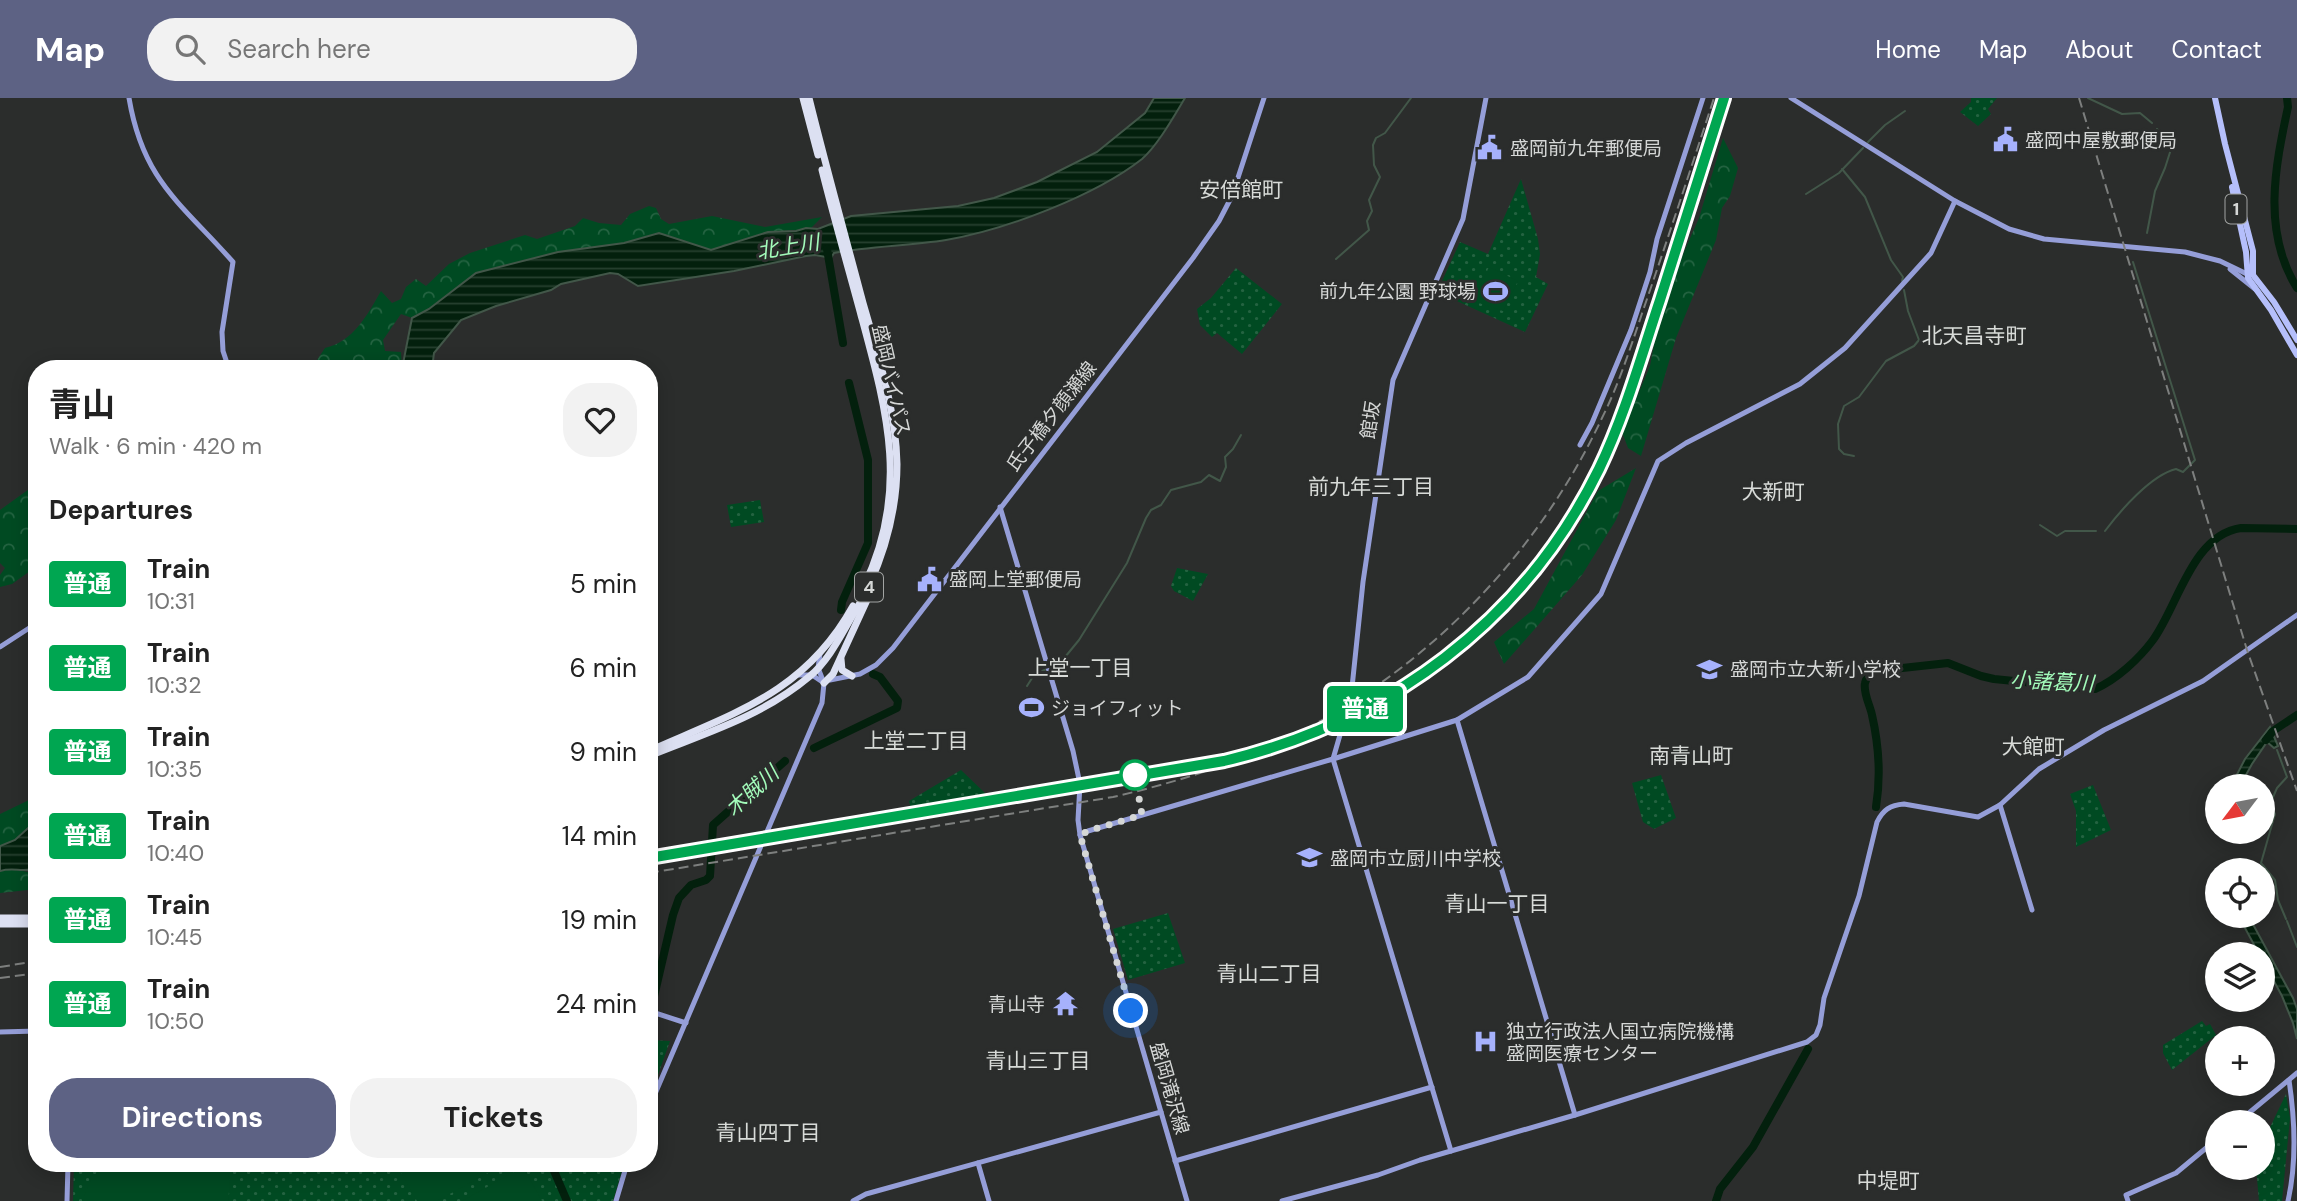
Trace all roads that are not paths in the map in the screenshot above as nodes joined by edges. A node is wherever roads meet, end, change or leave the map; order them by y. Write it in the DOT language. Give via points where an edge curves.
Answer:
graph roads {
  1 [pos="129,98"];
  2 [pos="803,98"];
  3 [pos="809,98"];
  4 [pos="1264,98"];
  5 [pos="1486,98"];
  6 [pos="1703,98"];
  7 [pos="1791,98"];
  8 [pos="2215,98"];
  9 [pos="1955,201"];
  10 [pos="837,214"];
  11 [pos="848,257"];
  12 [pos="2250,266"];
  13 [pos="2237,271"];
  14 [pos="2247,274"];
  15 [pos="2257,282"];
  16 [pos="2256,290"];
  17 [pos="2297,340"];
  18 [pos="2297,355"];
  19 [pos="226,360"];
  20 [pos="1580,446"];
  21 [pos="896,485"];
  22 [pos="1000,507"];
  23 [pos="2297,615"];
  24 [pos="28,629"];
  25 [pos="0,647"];
  26 [pos="844,648"];
  27 [pos="820,652"];
  28 [pos="818,668"];
  29 [pos="799,675"];
  30 [pos="812,675"];
  31 [pos="852,676"];
  32 [pos="824,683"];
  33 [pos="1457,720"];
  34 [pos="658,749"];
  35 [pos="658,750"];
  36 [pos="1333,760"];
  37 [pos="2000,805"];
  38 [pos="1080,835"];
  39 [pos="2032,910"];
  40 [pos="0,918"];
  41 [pos="28,918"];
  42 [pos="0,924"];
  43 [pos="28,924"];
  44 [pos="658,1013"];
  45 [pos="686,1023"];
  46 [pos="28,1031"];
  47 [pos="0,1032"];
  48 [pos="2293,1077"];
  49 [pos="658,1080"];
  50 [pos="1432,1087"];
  51 [pos="2253,1110"];
  52 [pos="1161,1112"];
  53 [pos="1575,1115"];
  54 [pos="2205,1149"];
  55 [pos="1451,1151"];
  56 [pos="1175,1161"];
  57 [pos="978,1163"];
  58 [pos="68,1172"];
  59 [pos="625,1172"];
  60 [pos="67,1201"];
  61 [pos="616,1201"];
  62 [pos="853,1201"];
  63 [pos="989,1201"];
  64 [pos="1187,1201"];
  65 [pos="1282,1201"];
  66 [pos="2128,1201"];
  67 [pos="2288,1201"];
  1 -- 19 [label="street" via="135,131 150,167 176,202 233,261 222,332"];
  2 -- 10 [label="highway, 盛岡バイパス / 4"];
  3 -- 10 [label="highway, 盛岡バイパス / 4"];
  4 -- 22 [label="street, 氏子橋夕顔瀬線" via="1219,221"];
  5 -- 36 [label="street, 館坂" via="1463,219 1393,380 1350,697"];
  6 -- 20 [label="street" via="1631,330"];
  7 -- 9 [label="street"];
  8 -- 12 [label="main road, 1"];
  9 -- 13 [label="street" via="1994,223 2044,239 2185,252"];
  9 -- 33 [label="street" via="1931,253 1845,348 1800,384 1658,461 1601,594 1528,677"];
  10 -- 11 [label="highway, 盛岡バイパス / 4"];
  11 -- 21 [label="highway, 盛岡バイパス / 4" via="888,400"];
  11 -- 27 [label="highway, 盛岡バイパス / 4" via="888,424 891,480 873,568"];
  12 -- 13 [label="street"];
  12 -- 14 [label="main road, 1"];
  12 -- 15 [label="main road, 1"];
  13 -- 14 [label="street"];
  13 -- 16 [label="street"];
  14 -- 15 [label="street"];
  14 -- 16 [label="main road, 1"];
  15 -- 17 [label="main road, 1"];
  16 -- 18 [label="main road, 1"];
  21 -- 26 [label="highway" via="894,528 881,571"];
  21 -- 28 [label="highway, 盛岡バイパス / 4" via="889,531 874,576"];
  22 -- 31 [label="street, 氏子橋夕顔瀬線" via="892,648 876,665"];
  22 -- 38 [label="street, 盛岡滝沢線" via="1077,765"];
  23 -- 37 [label="street" via="2203,681 2104,730 2039,769"];
  24 -- 25 [label="street"];
  26 -- 31 [label="highway" via="841,666"];
  26 -- 32 [label="highway"];
  27 -- 28 [label="street"];
  27 -- 29 [label="highway, 盛岡バイパス / 4"];
  28 -- 30 [label="highway, 盛岡バイパス / 4"];
  28 -- 32 [label="street"];
  29 -- 30 [label="street"];
  29 -- 34 [label="highway, 盛岡バイパス / 4" via="748,708"];
  30 -- 32 [label="street"];
  30 -- 35 [label="highway, 盛岡バイパス / 4" via="761,711"];
  31 -- 32 [label="street, 氏子橋夕顔瀬線"];
  32 -- 45 [label="street" via="822,703"];
  33 -- 36 [label="street"];
  33 -- 53 [label="street"];
  36 -- 38 [label="street"];
  36 -- 50 [label="street"];
  37 -- 39 [label="street"];
  37 -- 53 [label="street" via="1978,817 1904,804 1882,812 1824,998 1821,1025 1810,1041"];
  38 -- 52 [label="street, 盛岡滝沢線"];
  40 -- 41 [label="highway"];
  42 -- 43 [label="highway"];
  44 -- 45 [label="street"];
  45 -- 49 [label="street"];
  46 -- 47 [label="street"];
  48 -- 51 [label="street"];
  48 -- 67 [label="street" via="2294,1158"];
  50 -- 55 [label="street"];
  50 -- 56 [label="street"];
  52 -- 56 [label="street, 盛岡滝沢線"];
  52 -- 57 [label="street"];
  53 -- 55 [label="street"];
  54 -- 66 [label="street" via="2176,1173 2126,1195"];
  55 -- 65 [label="street"];
  56 -- 64 [label="street, 盛岡滝沢線"];
  57 -- 62 [label="street"];
  57 -- 63 [label="street"];
  58 -- 60 [label="street"];
  59 -- 61 [label="street"];
}
